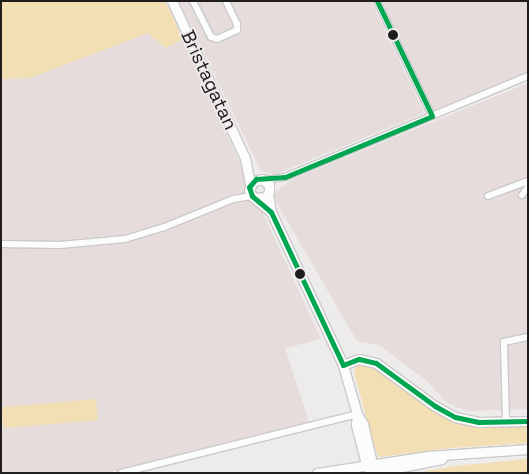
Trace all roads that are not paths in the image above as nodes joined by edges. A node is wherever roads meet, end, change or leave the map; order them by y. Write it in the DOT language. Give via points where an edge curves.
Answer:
graph roads {
  1 [pos="172,1"];
  2 [pos="226,1"];
  3 [pos="377,1"];
  4 [pos="195,2"];
  5 [pos="528,76"];
  6 [pos="432,116"];
  7 [pos="245,158"];
  8 [pos="285,177"];
  9 [pos="263,179"];
  10 [pos="528,181"];
  11 [pos="250,185"];
  12 [pos="528,187"];
  13 [pos="269,192"];
  14 [pos="522,195"];
  15 [pos="488,196"];
  16 [pos="254,197"];
  17 [pos="233,199"];
  18 [pos="271,212"];
  19 [pos="1,244"];
  20 [pos="528,337"];
  21 [pos="342,365"];
  22 [pos="357,414"];
  23 [pos="528,421"];
  24 [pos="506,422"];
  25 [pos="362,448"];
  26 [pos="528,449"];
  27 [pos="350,467"];
  28 [pos="370,469"];
  29 [pos="121,473"];
  30 [pos="317,473"];
  1 -- 7 [label="street, Bristagatan"];
  2 -- 4 [label="street" via="237,30 217,39 211,37"];
  3 -- 6 [label="street"];
  5 -- 6 [label="street"];
  6 -- 8 [label="street"];
  7 -- 9 [label="street, Bristagatan"];
  7 -- 11 [label="street, Bristagatan"];
  8 -- 9 [label="street"];
  8 -- 13 [label="street"];
  9 -- 11 [label="street" via="256,179"];
  9 -- 13 [label="street, Bristagatan" via="269,185"];
  10 -- 15 [label="street"];
  11 -- 16 [label="street, Bristagatan"];
  11 -- 17 [label="street"];
  12 -- 14 [label="street"];
  13 -- 16 [label="street" via="262,198"];
  13 -- 18 [label="street, Bristagatan"];
  16 -- 17 [label="street"];
  16 -- 18 [label="street, Bristagatan"];
  17 -- 19 [label="street" via="162,228 125,239 60,245"];
  18 -- 21 [label="street, Bristagatan"];
  20 -- 24 [label="street" via="504,342"];
  21 -- 22 [label="street, Bristagatan"];
  21 -- 24 [label="street" via="359,359 376,362 455,417 478,422"];
  22 -- 25 [label="street, Bristagatan" via="356,425"];
  22 -- 28 [label="street, Bristagatan" via="363,424"];
  22 -- 29 [label="street"];
  23 -- 24 [label="street"];
  25 -- 27 [label="street"];
  25 -- 28 [label="street, Bristagatan"];
  26 -- 28 [label="street" via="428,456"];
  27 -- 28 [label="street"];
  27 -- 30 [label="street"];
}
